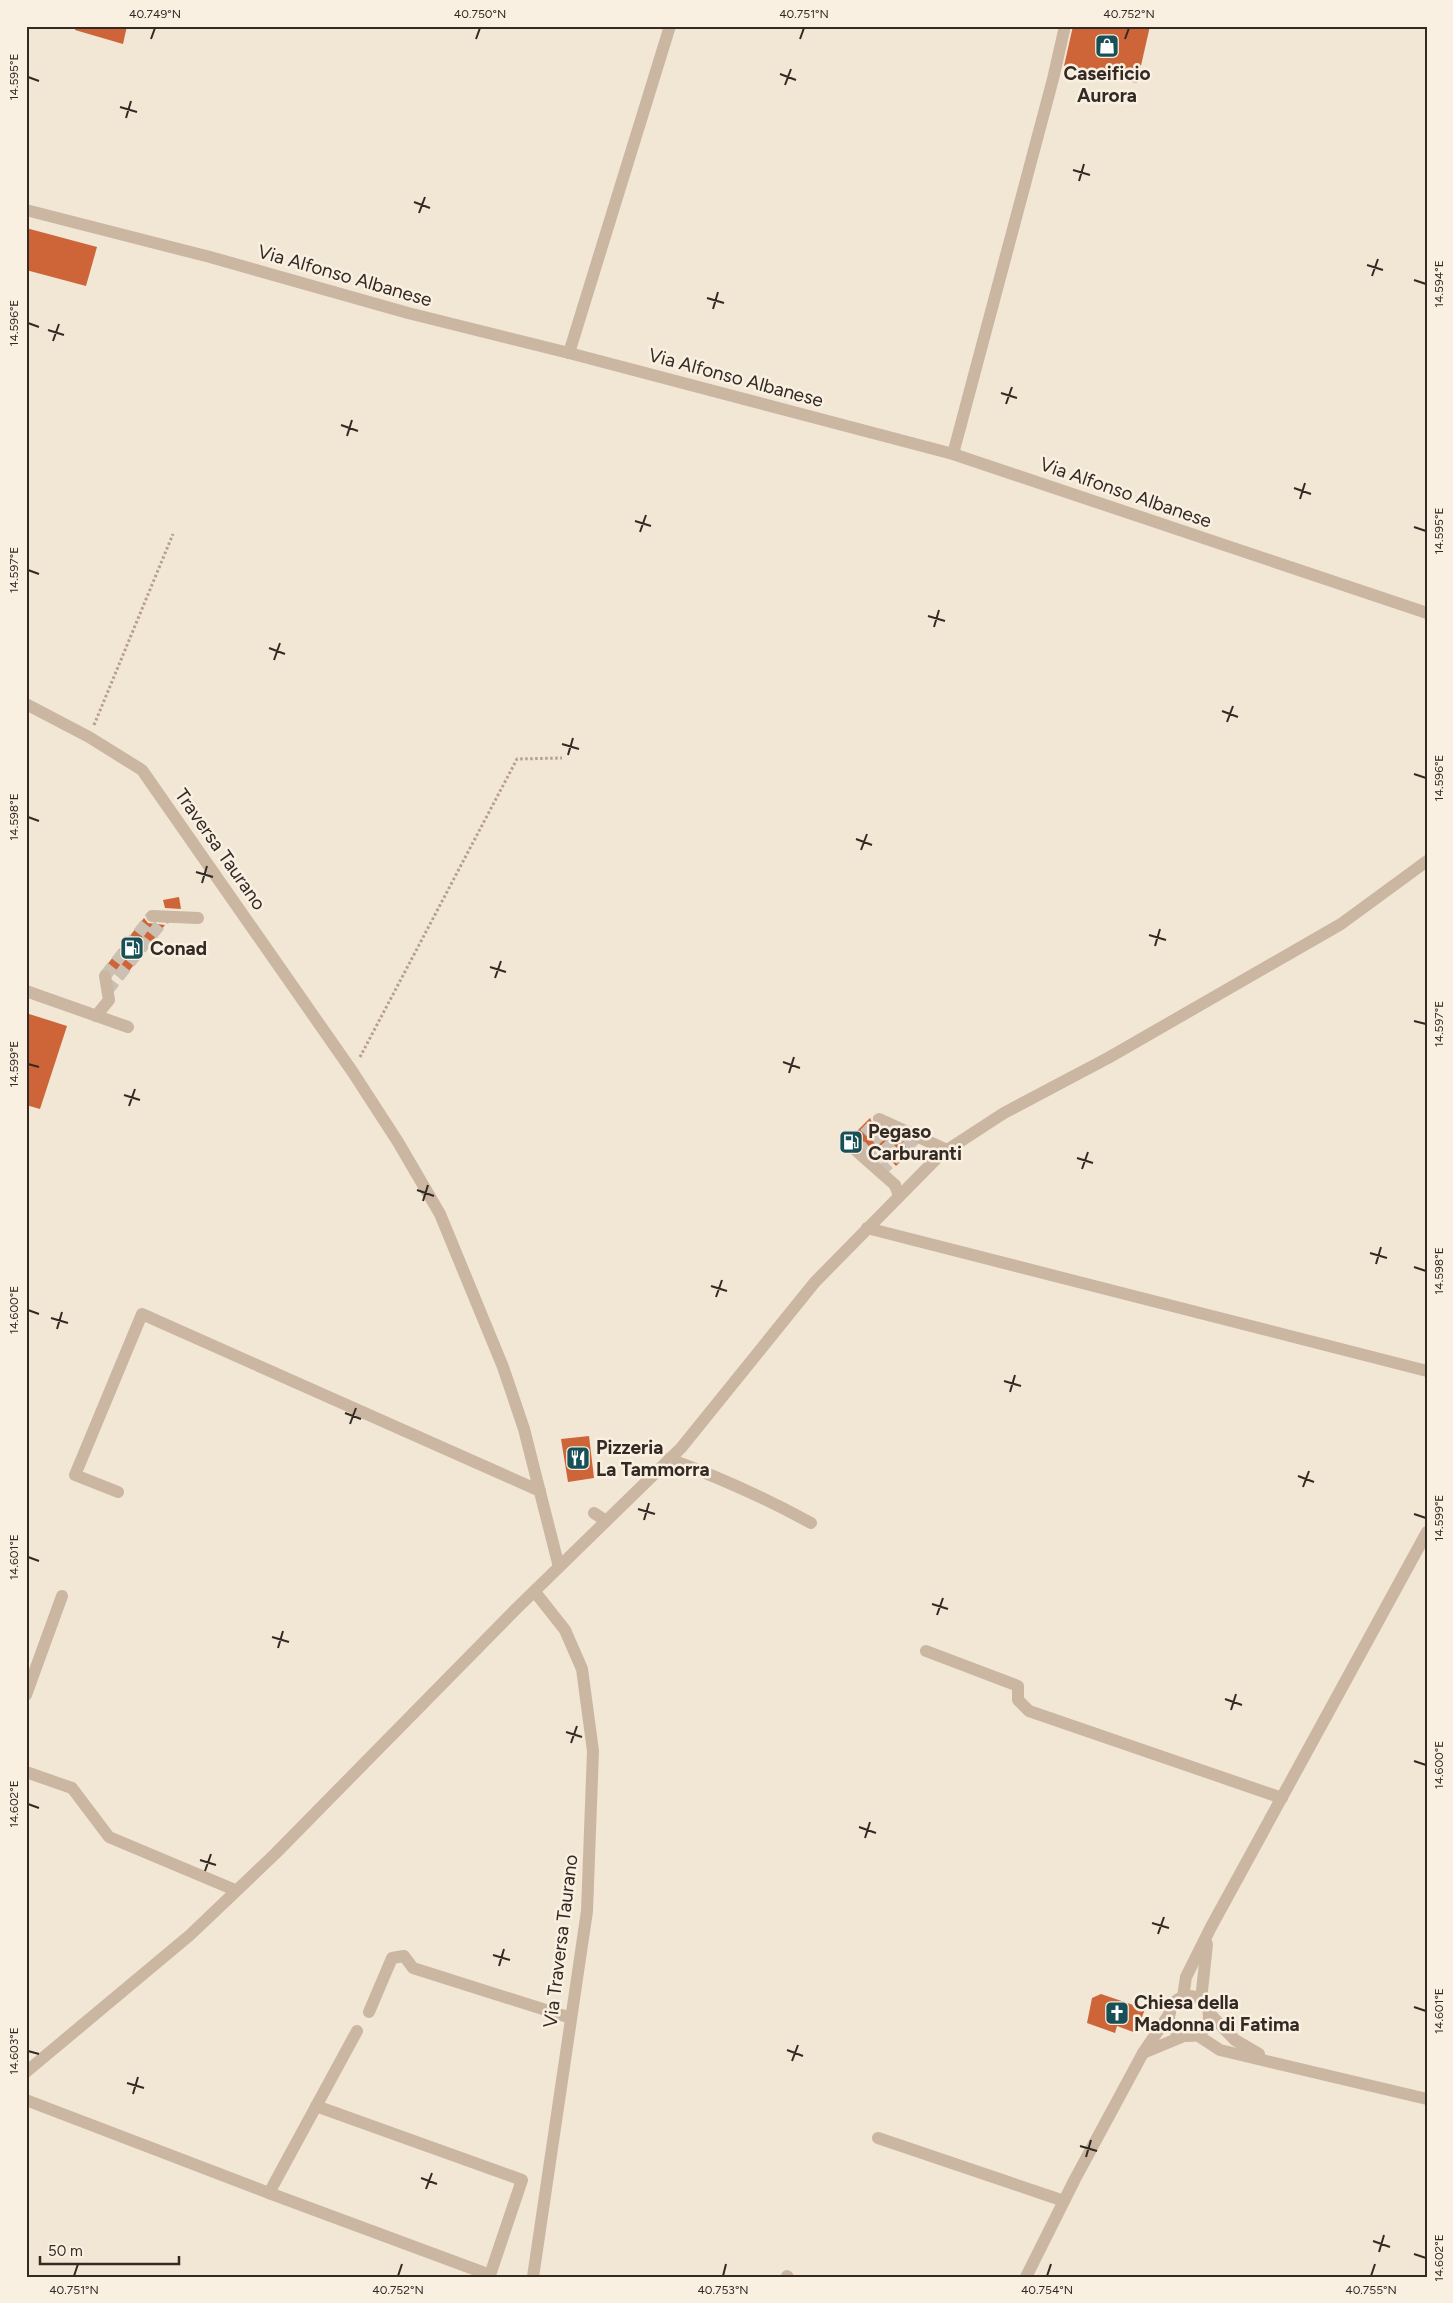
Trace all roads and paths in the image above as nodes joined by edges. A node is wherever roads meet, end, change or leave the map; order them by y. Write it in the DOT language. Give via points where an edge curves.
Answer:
graph roads {
  1 [pos="670,26"];
  2 [pos="1065,26"];
  3 [pos="26,210"];
  4 [pos="569,353"];
  5 [pos="953,454"];
  6 [pos="173,534"];
  7 [pos="1427,613"];
  8 [pos="26,704"];
  9 [pos="89,737"];
  10 [pos="562,758"];
  11 [pos="1427,862"];
  12 [pos="152,916"];
  13 [pos="198,918"];
  14 [pos="105,976"];
  15 [pos="26,991"];
  16 [pos="96,1016"];
  17 [pos="128,1027"];
  18 [pos="352,1071"];
  19 [pos="879,1119"];
  20 [pos="852,1147"];
  21 [pos="947,1150"];
  22 [pos="899,1196"];
  23 [pos="867,1228"];
  24 [pos="1427,1371"];
  25 [pos="669,1459"];
  26 [pos="118,1492"];
  27 [pos="540,1492"];
  28 [pos="594,1513"];
  29 [pos="606,1521"];
  30 [pos="811,1523"];
  31 [pos="1427,1532"];
  32 [pos="559,1567"];
  33 [pos="535,1592"];
  34 [pos="62,1596"];
  35 [pos="926,1652"];
  36 [pos="26,1695"];
  37 [pos="26,1772"];
  38 [pos="1282,1798"];
  39 [pos="235,1890"];
  40 [pos="1211,1927"];
  41 [pos="1183,1997"];
  42 [pos="1201,2000"];
  43 [pos="369,2012"];
  44 [pos="1170,2013"];
  45 [pos="1209,2013"];
  46 [pos="571,2018"];
  47 [pos="357,2030"];
  48 [pos="1197,2035"];
  49 [pos="1184,2036"];
  50 [pos="1144,2053"];
  51 [pos="1267,2060"];
  52 [pos="26,2072"];
  53 [pos="1427,2099"];
  54 [pos="26,2100"];
  55 [pos="316,2106"];
  56 [pos="878,2138"];
  57 [pos="269,2193"];
  58 [pos="1064,2201"];
  59 [pos="533,2277"];
  60 [pos="1026,2277"];
  1 -- 4 [label="street"];
  2 -- 5 [label="street"];
  3 -- 4 [label="street, Via Alfonso Albanese"];
  4 -- 5 [label="street, Via Alfonso Albanese"];
  5 -- 7 [label="street, Via Alfonso Albanese"];
  6 -- 9 [label="path"];
  8 -- 9 [label="street, Traversa Taurano"];
  9 -- 18 [label="street, Traversa Taurano" via="142,770"];
  10 -- 18 [label="path" via="517,759"];
  11 -- 21 [label="street" via="1341,924 1108,1058 1004,1113"];
  12 -- 13 [label="street"];
  14 -- 16 [label="street" via="109,1000"];
  15 -- 16 [label="street"];
  16 -- 17 [label="street"];
  18 -- 27 [label="street, Traversa Taurano" via="440,1214 503,1367 524,1429"];
  19 -- 21 [label="street"];
  20 -- 22 [label="street" via="895,1185"];
  21 -- 22 [label="street"];
  22 -- 23 [label="street"];
  23 -- 24 [label="street"];
  23 -- 25 [label="street" via="815,1282"];
  25 -- 29 [label="street"];
  25 -- 30 [label="street" via="713,1474"];
  26 -- 27 [label="street" via="75,1475 142,1314"];
  27 -- 32 [label="street, Traversa Taurano"];
  28 -- 29 [label="street"];
  29 -- 32 [label="street"];
  31 -- 38 [label="street"];
  32 -- 33 [label="street"];
  33 -- 39 [label="street" via="275,1854"];
  33 -- 46 [label="street, Via Traversa Taurano" via="565,1630 582,1668 592,1751 587,1911"];
  34 -- 36 [label="street"];
  35 -- 38 [label="street" via="1018,1686 1018,1700 1029,1711"];
  37 -- 39 [label="street" via="72,1788 109,1837"];
  38 -- 40 [label="street"];
  39 -- 52 [label="street" via="190,1935"];
  40 -- 41 [label="street" via="1186,1977"];
  40 -- 42 [label="street"];
  41 -- 42 [label="street"];
  41 -- 44 [label="street" via="1174,2003"];
  42 -- 45 [label="street"];
  43 -- 46 [label="street" via="392,1958 404,1956 413,1968"];
  44 -- 49 [label="street" via="1171,2025"];
  44 -- 50 [label="street"];
  45 -- 48 [label="street" via="1207,2026"];
  45 -- 51 [label="street" via="1235,2040"];
  46 -- 59 [label="street, Via Traversa Taurano"];
  47 -- 55 [label="street"];
  48 -- 49 [label="street"];
  48 -- 51 [label="street" via="1220,2050"];
  49 -- 50 [label="street"];
  50 -- 58 [label="street"];
  51 -- 53 [label="street"];
  54 -- 57 [label="street"];
  55 -- 57 [label="street"];
  55 -- 57 [label="street" via="522,2180 490,2275"];
  56 -- 58 [label="street"];
  58 -- 60 [label="street"];
}
